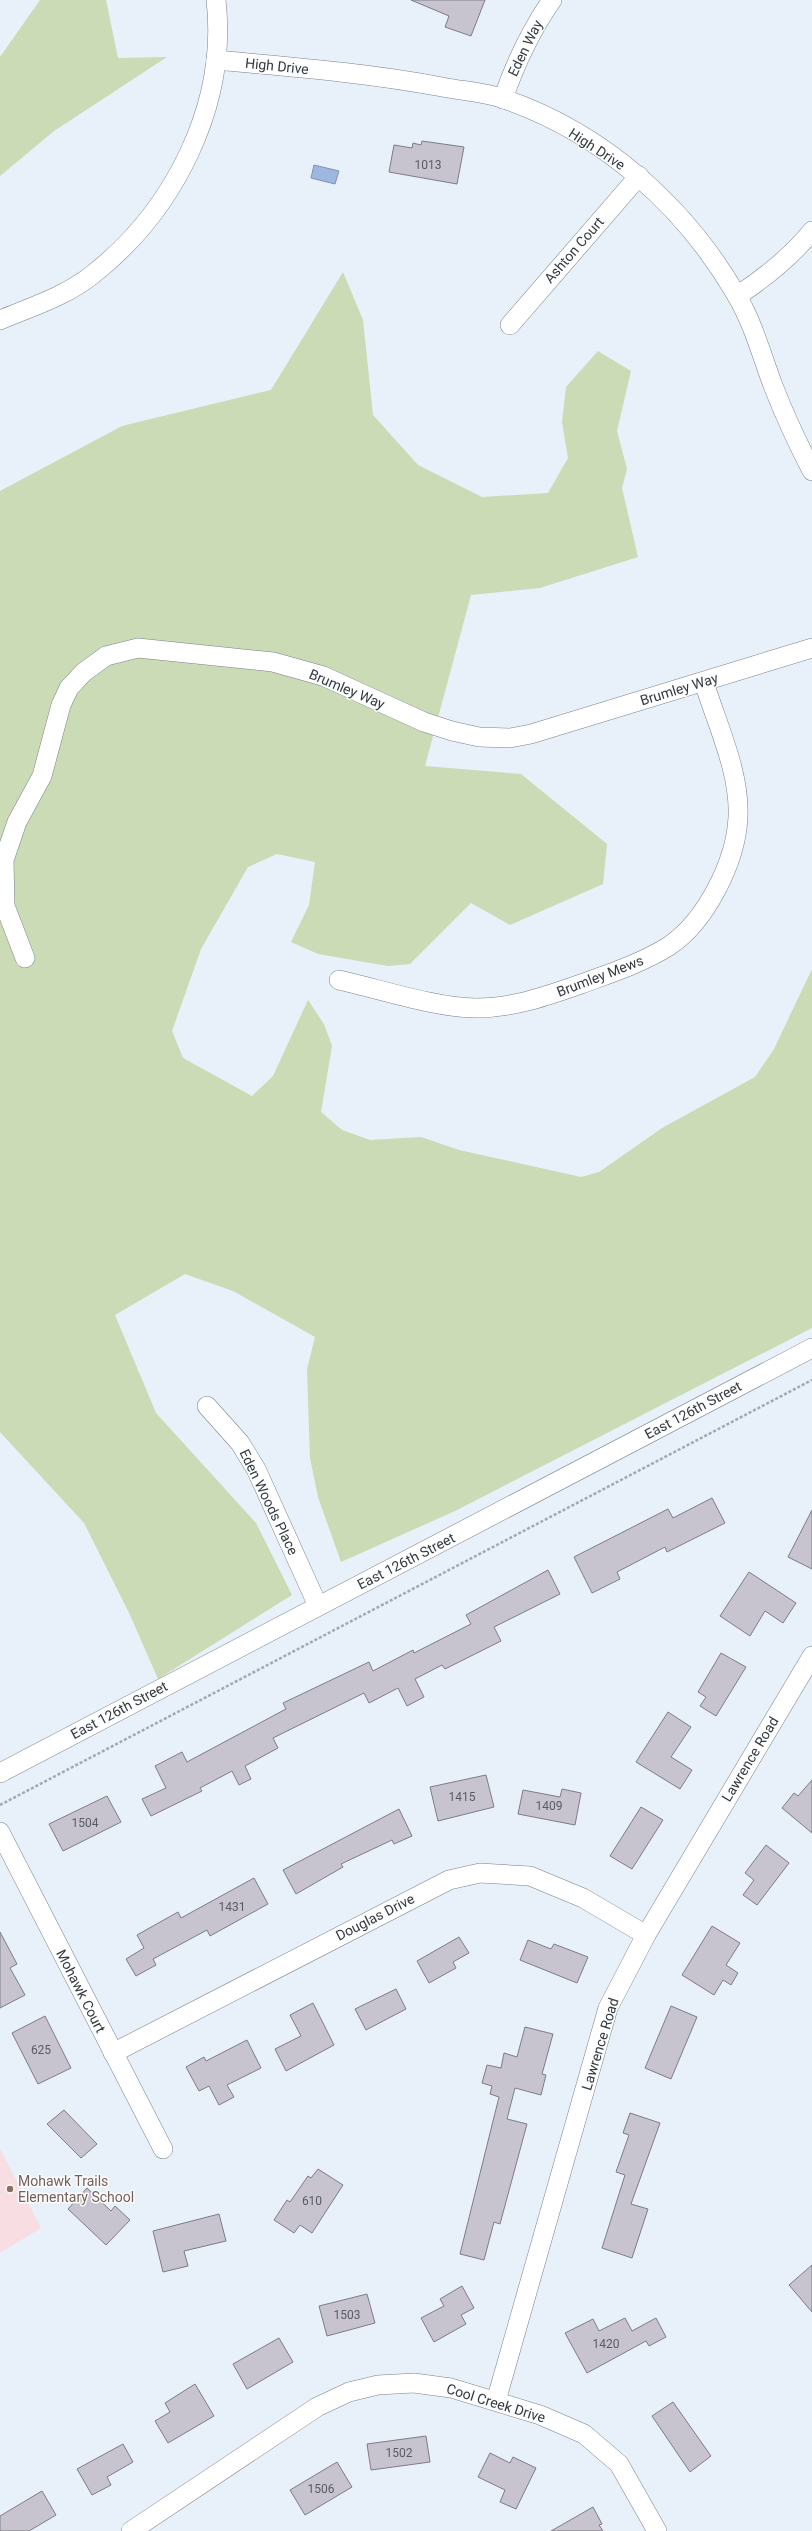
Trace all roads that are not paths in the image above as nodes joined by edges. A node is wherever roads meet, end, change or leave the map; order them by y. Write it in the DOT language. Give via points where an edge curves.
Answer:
graph roads {
  1 [pos="216,0"];
  2 [pos="552,0"];
  3 [pos="216,60"];
  4 [pos="503,99"];
  5 [pos="639,176"];
  6 [pos="812,231"];
  7 [pos="737,296"];
  8 [pos="0,320"];
  9 [pos="510,325"];
  10 [pos="812,471"];
  11 [pos="812,648"];
  12 [pos="704,682"];
  13 [pos="25,958"];
  14 [pos="339,980"];
  15 [pos="812,1348"];
  16 [pos="207,1406"];
  17 [pos="318,1606"];
  18 [pos="812,1656"];
  19 [pos="0,1773"];
  20 [pos="0,1832"];
  21 [pos="646,1935"];
  22 [pos="113,2053"];
  23 [pos="163,2149"];
  24 [pos="496,2401"];
  25 [pos="131,2531"];
  26 [pos="657,2531"];
  1 -- 3 [label="street"];
  2 -- 4 [label="street, Eden Way" via="537,21"];
  3 -- 4 [label="street, High Drive" via="400,79"];
  3 -- 8 [label="street" via="206,113 186,161 165,198 129,242 91,276 54,298"];
  4 -- 5 [label="street, High Drive" via="540,114 593,143"];
  5 -- 7 [label="street, High Drive" via="678,213"];
  5 -- 9 [label="street, Ashton Court"];
  6 -- 7 [label="street" via="793,254 772,273"];
  7 -- 10 [label="street, High Drive" via="760,345 796,441"];
  11 -- 12 [label="street, Brumley Way"];
  12 -- 13 [label="street, Brumley Way" via="510,738 452,732 323,676 273,662 138,648 106,656 84,672 69,688 61,705 42,776 18,822 4,860 5,906"];
  12 -- 14 [label="street, Brumley Mews" via="737,782 738,818 726,870 702,914 670,945 626,967 526,1004 498,1008 448,1005"];
  15 -- 17 [label="street, East 126th Street"];
  16 -- 17 [label="street, Eden Woods Place" via="240,1443 256,1469"];
  17 -- 19 [label="street, East 126th Street"];
  18 -- 21 [label="street, Lawrence Road"];
  20 -- 22 [label="street, Mohawk Court"];
  21 -- 22 [label="street, Douglas Drive" via="583,1898 530,1876 480,1874 449,1880"];
  21 -- 24 [label="street, Lawrence Road" via="608,2008"];
  22 -- 23 [label="street, Mohawk Court"];
  24 -- 25 [label="street, Cool Creek Drive" via="451,2388 414,2383 378,2385 349,2392 317,2407"];
  24 -- 26 [label="street, Cool Creek Drive" via="540,2415 584,2434 619,2464"];
}
